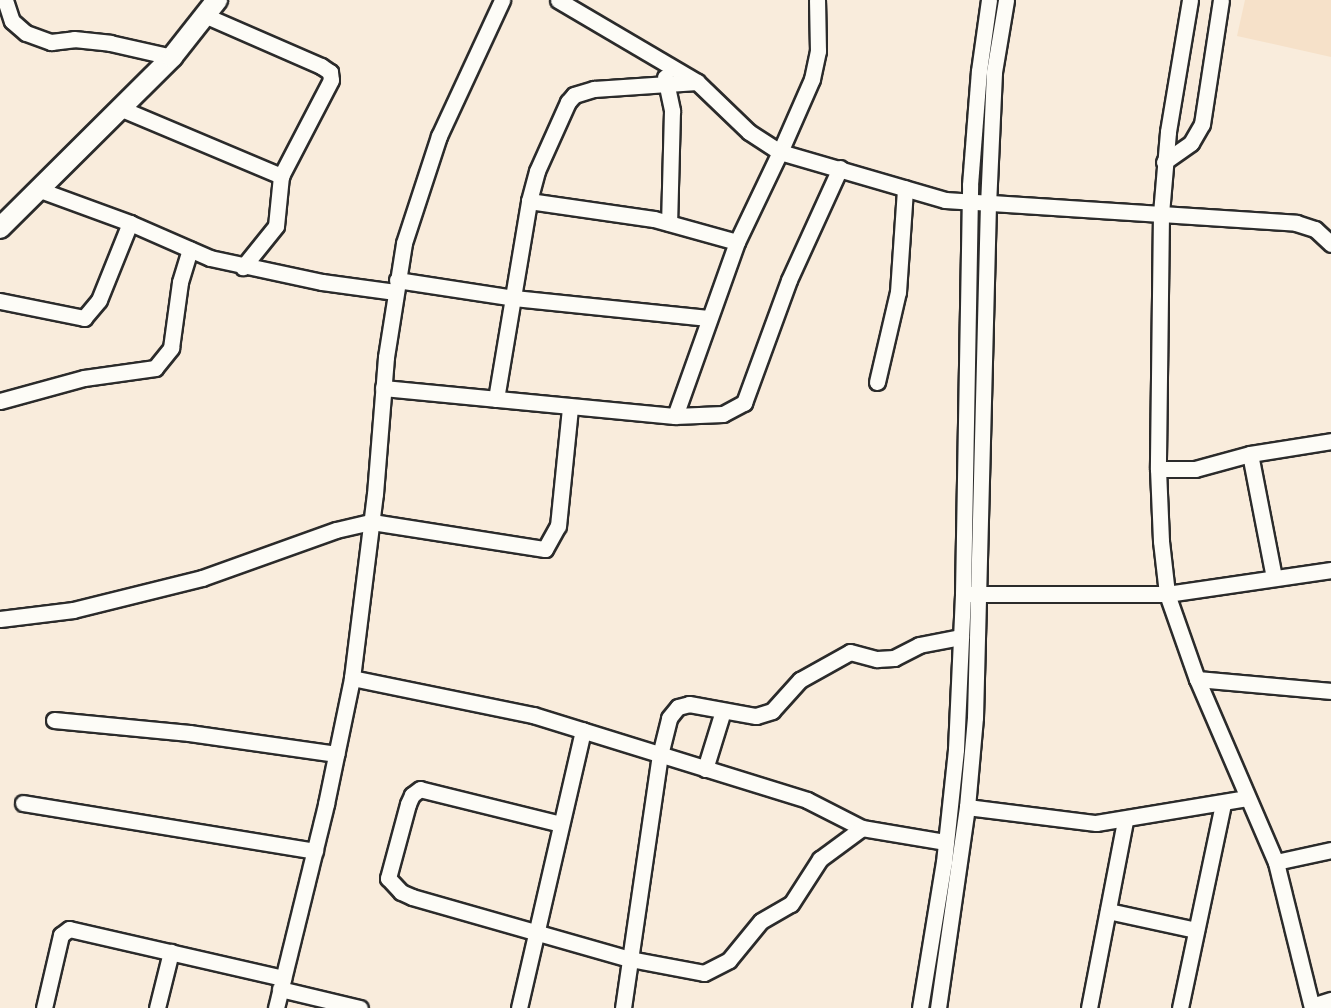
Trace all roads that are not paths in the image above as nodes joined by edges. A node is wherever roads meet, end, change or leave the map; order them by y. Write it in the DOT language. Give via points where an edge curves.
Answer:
graph roads {
  1 [pos="5,0"];
  2 [pos="217,0"];
  3 [pos="502,0"];
  4 [pos="558,0"];
  5 [pos="817,0"];
  6 [pos="989,0"];
  7 [pos="1006,0"];
  8 [pos="1190,0"];
  9 [pos="1221,0"];
  10 [pos="204,15"];
  11 [pos="172,57"];
  12 [pos="661,59"];
  13 [pos="697,82"];
  14 [pos="667,84"];
  15 [pos="122,109"];
  16 [pos="780,152"];
  17 [pos="1164,162"];
  18 [pos="840,168"];
  19 [pos="281,176"];
  20 [pos="905,188"];
  21 [pos="40,190"];
  22 [pos="529,201"];
  23 [pos="970,203"];
  24 [pos="988,205"];
  25 [pos="1161,214"];
  26 [pos="130,223"];
  27 [pos="669,223"];
  28 [pos="0,228"];
  29 [pos="737,242"];
  30 [pos="1331,244"];
  31 [pos="190,250"];
  32 [pos="243,267"];
  33 [pos="396,286"];
  34 [pos="514,298"];
  35 [pos="0,301"];
  36 [pos="708,318"];
  37 [pos="877,382"];
  38 [pos="383,388"];
  39 [pos="496,399"];
  40 [pos="0,401"];
  41 [pos="570,407"];
  42 [pos="675,416"];
  43 [pos="1331,441"];
  44 [pos="1250,454"];
  45 [pos="1158,469"];
  46 [pos="372,522"];
  47 [pos="1331,570"];
  48 [pos="1274,577"];
  49 [pos="963,594"];
  50 [pos="979,594"];
  51 [pos="1167,594"];
  52 [pos="0,619"];
  53 [pos="961,637"];
  54 [pos="352,678"];
  55 [pos="1197,679"];
  56 [pos="1331,691"];
  57 [pos="723,711"];
  58 [pos="54,720"];
  59 [pos="583,730"];
  60 [pos="338,754"];
  61 [pos="660,755"];
  62 [pos="705,769"];
  63 [pos="1247,798"];
  64 [pos="23,803"];
  65 [pos="1222,804"];
  66 [pos="967,807"];
  67 [pos="1125,821"];
  68 [pos="561,824"];
  69 [pos="862,828"];
  70 [pos="946,842"];
  71 [pos="1331,850"];
  72 [pos="315,851"];
  73 [pos="1276,862"];
  74 [pos="1108,911"];
  75 [pos="537,930"];
  76 [pos="1196,930"];
  77 [pos="171,952"];
  78 [pos="630,959"];
  79 [pos="282,983"];
  80 [pos="1331,1000"];
  81 [pos="1312,1007"];
  82 [pos="44,1008"];
  83 [pos="157,1008"];
  84 [pos="276,1008"];
  85 [pos="360,1008"];
  86 [pos="519,1008"];
  87 [pos="623,1008"];
  88 [pos="920,1008"];
  89 [pos="939,1008"];
  90 [pos="1089,1008"];
  91 [pos="1180,1008"];
  1 -- 11 [label="street" via="12,21 26,33 51,42 74,39 110,43"];
  2 -- 10 [label="main road"];
  3 -- 33 [label="street" via="439,136 419,192"];
  4 -- 12 [label="street"];
  5 -- 16 [label="street" via="818,51 812,79"];
  6 -- 23 [label="street" via="979,71"];
  7 -- 24 [label="street" via="994,72"];
  8 -- 17 [label="street"];
  9 -- 17 [label="street" via="1202,124 1191,143"];
  10 -- 11 [label="main road"];
  10 -- 19 [label="street" via="330,72 331,80"];
  11 -- 15 [label="main road"];
  12 -- 13 [label="street"];
  12 -- 14 [label="street"];
  13 -- 14 [label="street"];
  13 -- 16 [label="street" via="749,132"];
  14 -- 22 [label="street" via="574,94 543,156"];
  14 -- 27 [label="street" via="672,111"];
  15 -- 19 [label="street"];
  15 -- 21 [label="main road"];
  16 -- 18 [label="street"];
  16 -- 29 [label="street"];
  17 -- 25 [label="street"];
  18 -- 20 [label="street"];
  18 -- 42 [label="street" via="789,280 744,403 723,414"];
  19 -- 32 [label="street" via="276,226"];
  20 -- 23 [label="street"];
  20 -- 37 [label="street" via="898,292"];
  21 -- 26 [label="street"];
  21 -- 28 [label="main road"];
  22 -- 27 [label="street"];
  22 -- 34 [label="street"];
  23 -- 24 [label="street"];
  23 -- 49 [label="street"];
  24 -- 25 [label="street"];
  24 -- 50 [label="street"];
  25 -- 30 [label="street" via="1296,223 1315,229"];
  25 -- 45 [label="street"];
  26 -- 31 [label="street"];
  26 -- 35 [label="street" via="99,300 84,318"];
  27 -- 29 [label="street"];
  29 -- 36 [label="street"];
  31 -- 32 [label="street"];
  31 -- 40 [label="street" via="180,282 171,348 154,368 84,378"];
  32 -- 33 [label="street"];
  33 -- 34 [label="street"];
  33 -- 38 [label="street"];
  34 -- 36 [label="street"];
  34 -- 39 [label="street"];
  36 -- 42 [label="street"];
  38 -- 39 [label="street"];
  38 -- 46 [label="street"];
  39 -- 41 [label="street"];
  41 -- 42 [label="street"];
  41 -- 46 [label="street" via="558,526 545,549"];
  43 -- 44 [label="street"];
  44 -- 45 [label="street" via="1196,469"];
  44 -- 48 [label="street"];
  45 -- 51 [label="street"];
  46 -- 52 [label="street" via="336,530 202,578 73,610"];
  46 -- 54 [label="street"];
  47 -- 48 [label="street"];
  48 -- 51 [label="street"];
  49 -- 50 [label="street"];
  49 -- 53 [label="street"];
  50 -- 51 [label="street"];
  50 -- 66 [label="street"];
  51 -- 55 [label="street"];
  53 -- 57 [label="street" via="919,645 894,658 877,659 850,652 800,680 772,711 756,716"];
  53 -- 70 [label="street"];
  54 -- 59 [label="street" via="481,703"];
  54 -- 60 [label="street"];
  55 -- 56 [label="street"];
  55 -- 63 [label="street"];
  57 -- 61 [label="street" via="678,707 669,717"];
  57 -- 62 [label="street"];
  58 -- 60 [label="street" via="189,733"];
  59 -- 61 [label="street"];
  59 -- 68 [label="street"];
  60 -- 72 [label="street"];
  61 -- 62 [label="street"];
  61 -- 78 [label="street"];
  62 -- 69 [label="street" via="807,800"];
  63 -- 65 [label="street"];
  63 -- 73 [label="street"];
  64 -- 72 [label="street"];
  65 -- 67 [label="street"];
  65 -- 76 [label="street"];
  66 -- 67 [label="street" via="1070,821"];
  66 -- 89 [label="street"];
  67 -- 74 [label="street"];
  68 -- 75 [label="street"];
  68 -- 75 [label="street" via="420,789 412,795 389,866 388,878 401,892"];
  69 -- 70 [label="street"];
  69 -- 78 [label="street" via="820,859 791,904 761,921 718,968 704,973"];
  70 -- 88 [label="street"];
  71 -- 73 [label="street"];
  72 -- 79 [label="street"];
  73 -- 81 [label="street"];
  74 -- 76 [label="street"];
  74 -- 90 [label="street"];
  75 -- 78 [label="street"];
  75 -- 86 [label="street"];
  76 -- 91 [label="street"];
  77 -- 79 [label="street"];
  77 -- 82 [label="street" via="64,930"];
  77 -- 83 [label="street"];
  78 -- 87 [label="street"];
  79 -- 84 [label="street"];
  79 -- 85 [label="street"];
  80 -- 81 [label="street"];
}
